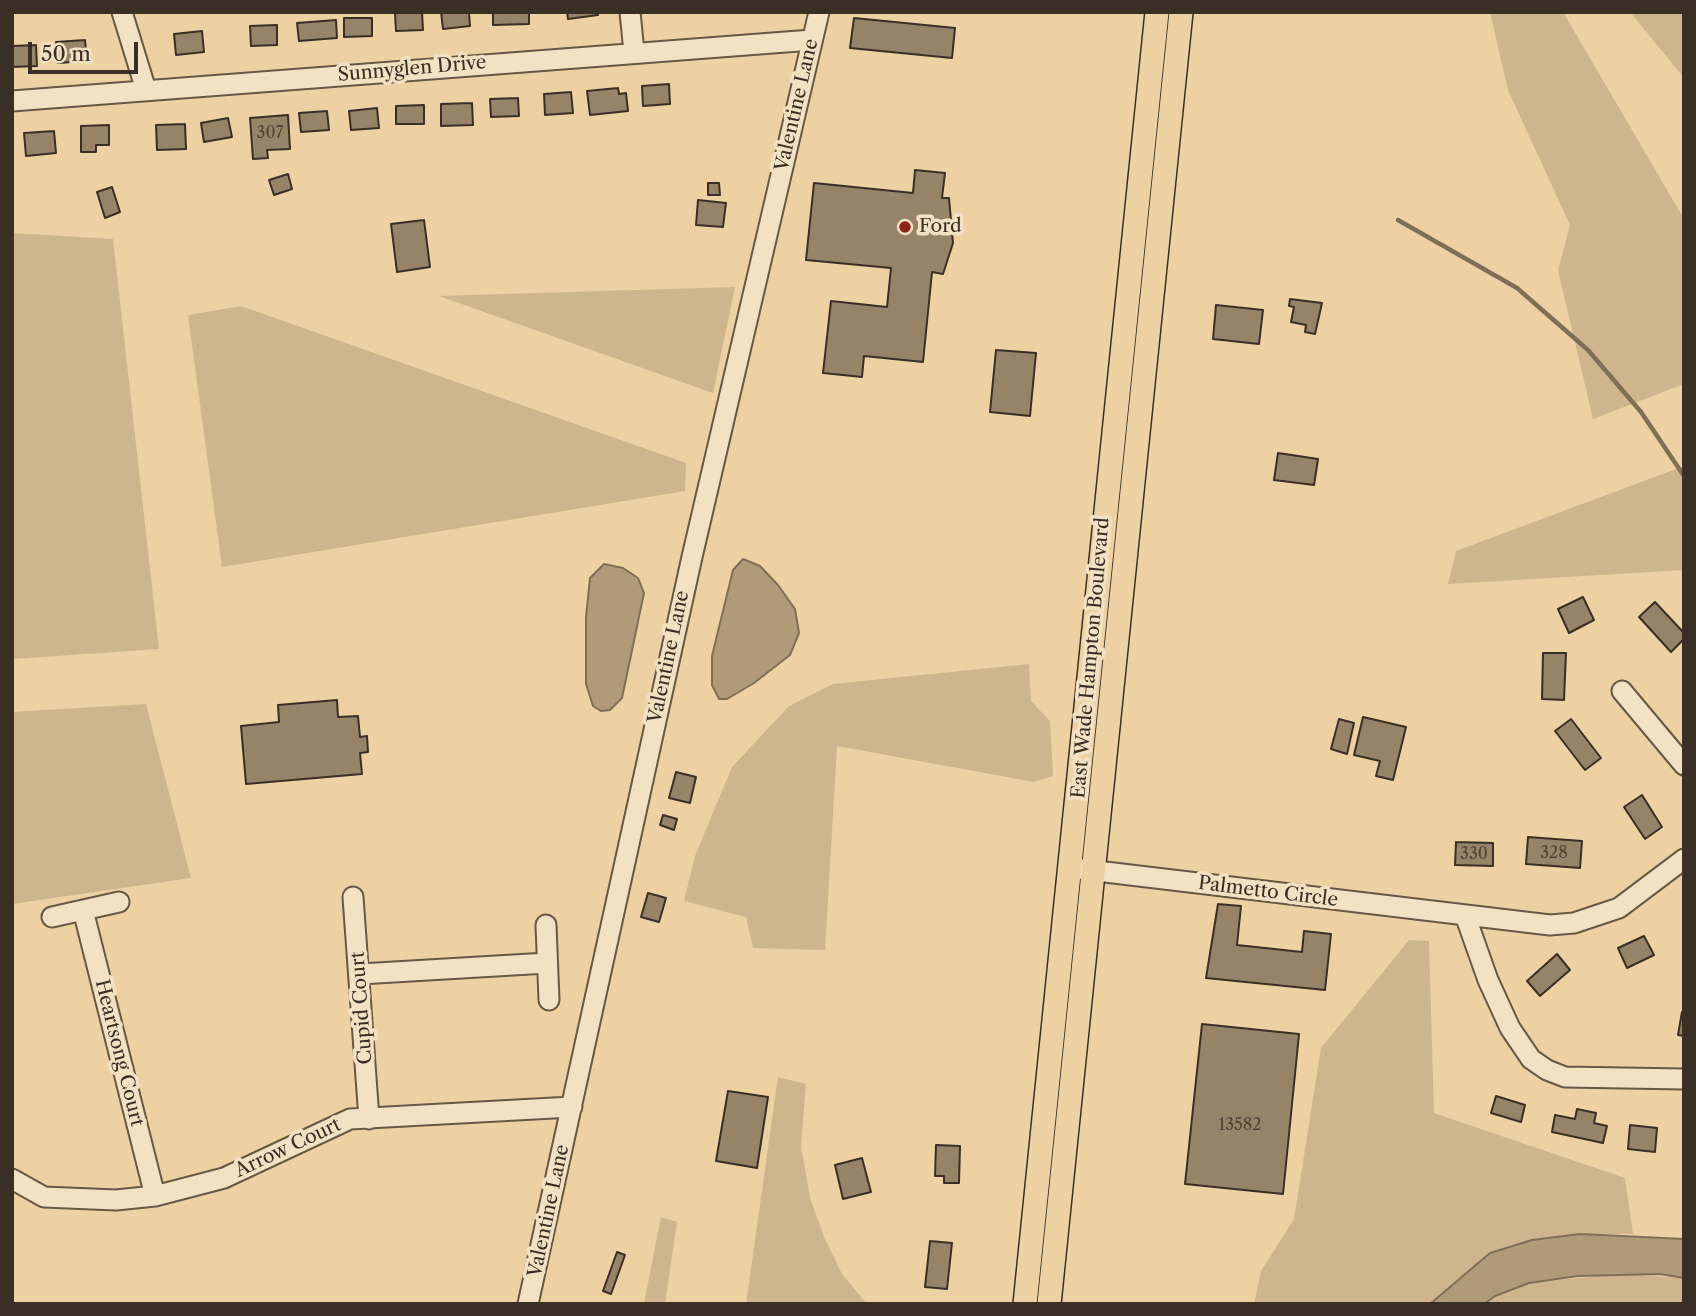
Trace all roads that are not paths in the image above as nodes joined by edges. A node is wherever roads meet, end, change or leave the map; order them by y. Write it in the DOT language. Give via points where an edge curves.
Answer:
graph roads {
  1 [pos="122,12"];
  2 [pos="630,12"];
  3 [pos="819,12"];
  4 [pos="1157,12"];
  5 [pos="1181,12"];
  6 [pos="812,40"];
  7 [pos="634,52"];
  8 [pos="146,90"];
  9 [pos="12,101"];
  10 [pos="1622,691"];
  11 [pos="1684,765"];
  12 [pos="1684,859"];
  13 [pos="1072,869"];
  14 [pos="1095,870"];
  15 [pos="353,897"];
  16 [pos="119,902"];
  17 [pos="83,910"];
  18 [pos="1465,915"];
  19 [pos="52,917"];
  20 [pos="545,925"];
  21 [pos="1064,938"];
  22 [pos="1088,941"];
  23 [pos="547,963"];
  24 [pos="360,974"];
  25 [pos="549,1000"];
  26 [pos="1052,1049"];
  27 [pos="1076,1052"];
  28 [pos="1684,1079"];
  29 [pos="572,1107"];
  30 [pos="369,1119"];
  31 [pos="12,1179"];
  32 [pos="155,1196"];
  33 [pos="1032,1232"];
  34 [pos="1057,1236"];
  35 [pos="528,1304"];
  36 [pos="1025,1304"];
  37 [pos="1049,1304"];
  1 -- 8 [label="street"];
  2 -- 7 [label="street"];
  3 -- 6 [label="street, Valentine Lane"];
  4 -- 13 [label="main road, East Wade Hampton Boulevard" via="1098,570"];
  5 -- 14 [label="main road, East Wade Hampton Boulevard"];
  6 -- 7 [label="street, Sunnyglen Drive"];
  6 -- 29 [label="street, Valentine Lane" via="694,545"];
  7 -- 8 [label="street, Sunnyglen Drive"];
  8 -- 9 [label="street, Sunnyglen Drive"];
  10 -- 11 [label="street"];
  12 -- 18 [label="street, Palmetto Circle" via="1619,908 1597,918 1550,925"];
  13 -- 14 [label="street, Palmetto Circle"];
  13 -- 21 [label="main road, East Wade Hampton Boulevard"];
  14 -- 18 [label="street, Palmetto Circle"];
  14 -- 22 [label="main road, East Wade Hampton Boulevard"];
  15 -- 24 [label="street, Cupid Court"];
  16 -- 17 [label="street"];
  17 -- 19 [label="street"];
  17 -- 32 [label="street, Heartsong Court"];
  18 -- 28 [label="street" via="1505,1016 1531,1059 1565,1077"];
  20 -- 23 [label="street"];
  21 -- 22 [label="main road"];
  21 -- 26 [label="main road, East Wade Hampton Boulevard"];
  22 -- 27 [label="main road, East Wade Hampton Boulevard"];
  23 -- 24 [label="street"];
  23 -- 25 [label="street"];
  24 -- 30 [label="street, Cupid Court"];
  26 -- 27 [label="main road"];
  26 -- 33 [label="main road, East Wade Hampton Boulevard"];
  27 -- 34 [label="main road, East Wade Hampton Boulevard"];
  29 -- 30 [label="street, Arrow Court"];
  29 -- 35 [label="street, Valentine Lane"];
  30 -- 32 [label="street, Arrow Court" via="350,1119 224,1178"];
  31 -- 32 [label="street, Arrow Court" via="44,1197 116,1200"];
  33 -- 34 [label="main road"];
  33 -- 36 [label="main road, East Wade Hampton Boulevard"];
  34 -- 37 [label="main road, East Wade Hampton Boulevard"];
}
